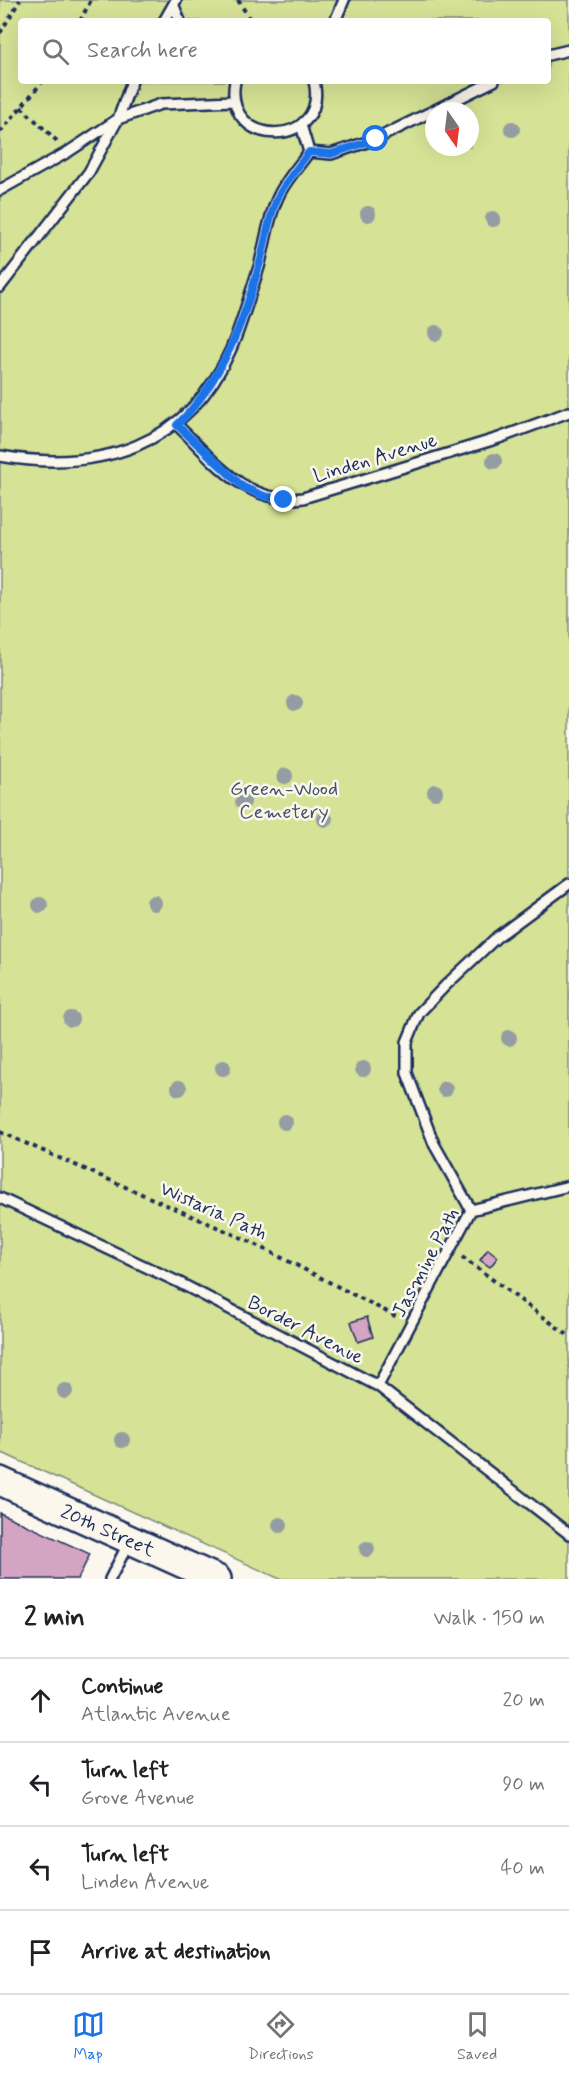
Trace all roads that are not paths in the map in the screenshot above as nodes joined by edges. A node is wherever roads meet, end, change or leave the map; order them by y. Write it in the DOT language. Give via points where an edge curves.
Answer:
graph roads {
  1 [pos="344,0"];
  2 [pos="175,3"];
  3 [pos="167,18"];
  4 [pos="179,18"];
  5 [pos="336,18"];
  6 [pos="569,50"];
  7 [pos="551,54"];
  8 [pos="131,84"];
  9 [pos="235,84"];
  10 [pos="314,84"];
  11 [pos="488,84"];
  12 [pos="234,101"];
  13 [pos="118,119"];
  14 [pos="301,125"];
  15 [pos="309,152"];
  16 [pos="0,190"];
  17 [pos="0,287"];
  18 [pos="569,412"];
  19 [pos="177,425"];
  20 [pos="0,456"];
  21 [pos="569,884"];
  22 [pos="569,1186"];
  23 [pos="0,1198"];
  24 [pos="471,1210"];
  25 [pos="378,1386"];
  26 [pos="0,1481"];
  27 [pos="569,1534"];
  28 [pos="130,1540"];
  29 [pos="110,1579"];
  30 [pos="217,1579"];
  1 -- 5 [label="lane"];
  2 -- 3 [label="lane"];
  2 -- 4 [label="lane"];
  6 -- 7 [label="lane"];
  8 -- 13 [label="lane"];
  9 -- 12 [label="lane"];
  10 -- 14 [label="lane" via="315,103"];
  11 -- 15 [label="lane" via="376,139 331,154"];
  12 -- 13 [label="lane" via="161,104"];
  12 -- 14 [label="lane" via="249,125 261,132 289,132"];
  13 -- 16 [label="lane"];
  13 -- 17 [label="lane" via="89,172"];
  14 -- 15 [label="lane"];
  15 -- 19 [label="lane" via="278,197 231,349 201,398"];
  18 -- 19 [label="lane, Linden Avenue" via="499,438 303,498 284,500 243,487"];
  19 -- 20 [label="lane" via="148,441 89,459 50,462"];
  21 -- 24 [label="lane" via="497,937 446,984 419,1013 407,1042 407,1073 418,1104 434,1144"];
  22 -- 24 [label="lane, Jasmine Path"];
  23 -- 25 [label="lane, Border Avenue" via="177,1282"];
  24 -- 25 [label="lane, Jasmine Path"];
  25 -- 27 [label="lane, Border Avenue"];
  26 -- 28 [label="main road, 20th Street"];
  28 -- 29 [label="lane"];
  28 -- 30 [label="main road, 20th Street"];
}
